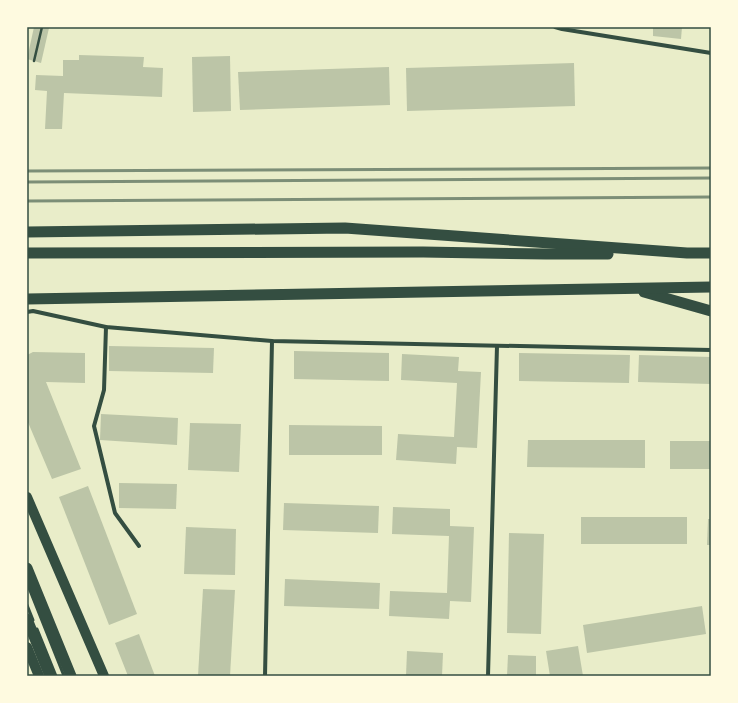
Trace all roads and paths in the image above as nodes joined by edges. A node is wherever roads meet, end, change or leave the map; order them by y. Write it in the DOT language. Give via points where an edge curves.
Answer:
graph roads {
  1 [pos="42,27"];
  2 [pos="555,27"];
  3 [pos="711,53"];
  4 [pos="34,61"];
  5 [pos="27,232"];
  6 [pos="27,253"];
  7 [pos="711,253"];
  8 [pos="687,254"];
  9 [pos="711,287"];
  10 [pos="634,289"];
  11 [pos="27,299"];
  12 [pos="711,311"];
  13 [pos="27,312"];
  14 [pos="106,327"];
  15 [pos="272,341"];
  16 [pos="497,346"];
  17 [pos="711,350"];
  18 [pos="27,497"];
  19 [pos="139,546"];
  20 [pos="27,568"];
  21 [pos="27,583"];
  22 [pos="27,605"];
  23 [pos="27,619"];
  24 [pos="27,647"];
  25 [pos="39,676"];
  26 [pos="50,676"];
  27 [pos="56,676"];
  28 [pos="64,676"];
  29 [pos="71,676"];
  30 [pos="104,676"];
  31 [pos="265,676"];
  32 [pos="488,676"];
  1 -- 4 [label="path"];
  2 -- 3 [label="street"];
  5 -- 8 [label="highway" via="345,228"];
  6 -- 8 [label="highway"];
  7 -- 8 [label="highway"];
  9 -- 10 [label="highway"];
  10 -- 11 [label="highway"];
  10 -- 12 [label="highway"];
  13 -- 14 [label="street" via="33,311"];
  14 -- 15 [label="street"];
  14 -- 19 [label="street" via="104,390 94,426 115,513"];
  15 -- 16 [label="street"];
  15 -- 31 [label="street"];
  16 -- 17 [label="street"];
  16 -- 32 [label="street"];
  18 -- 30 [label="main road"];
  20 -- 29 [label="highway"];
  21 -- 28 [label="lane"];
  22 -- 27 [label="lane"];
  23 -- 26 [label="highway"];
  24 -- 25 [label="main road"];
}
